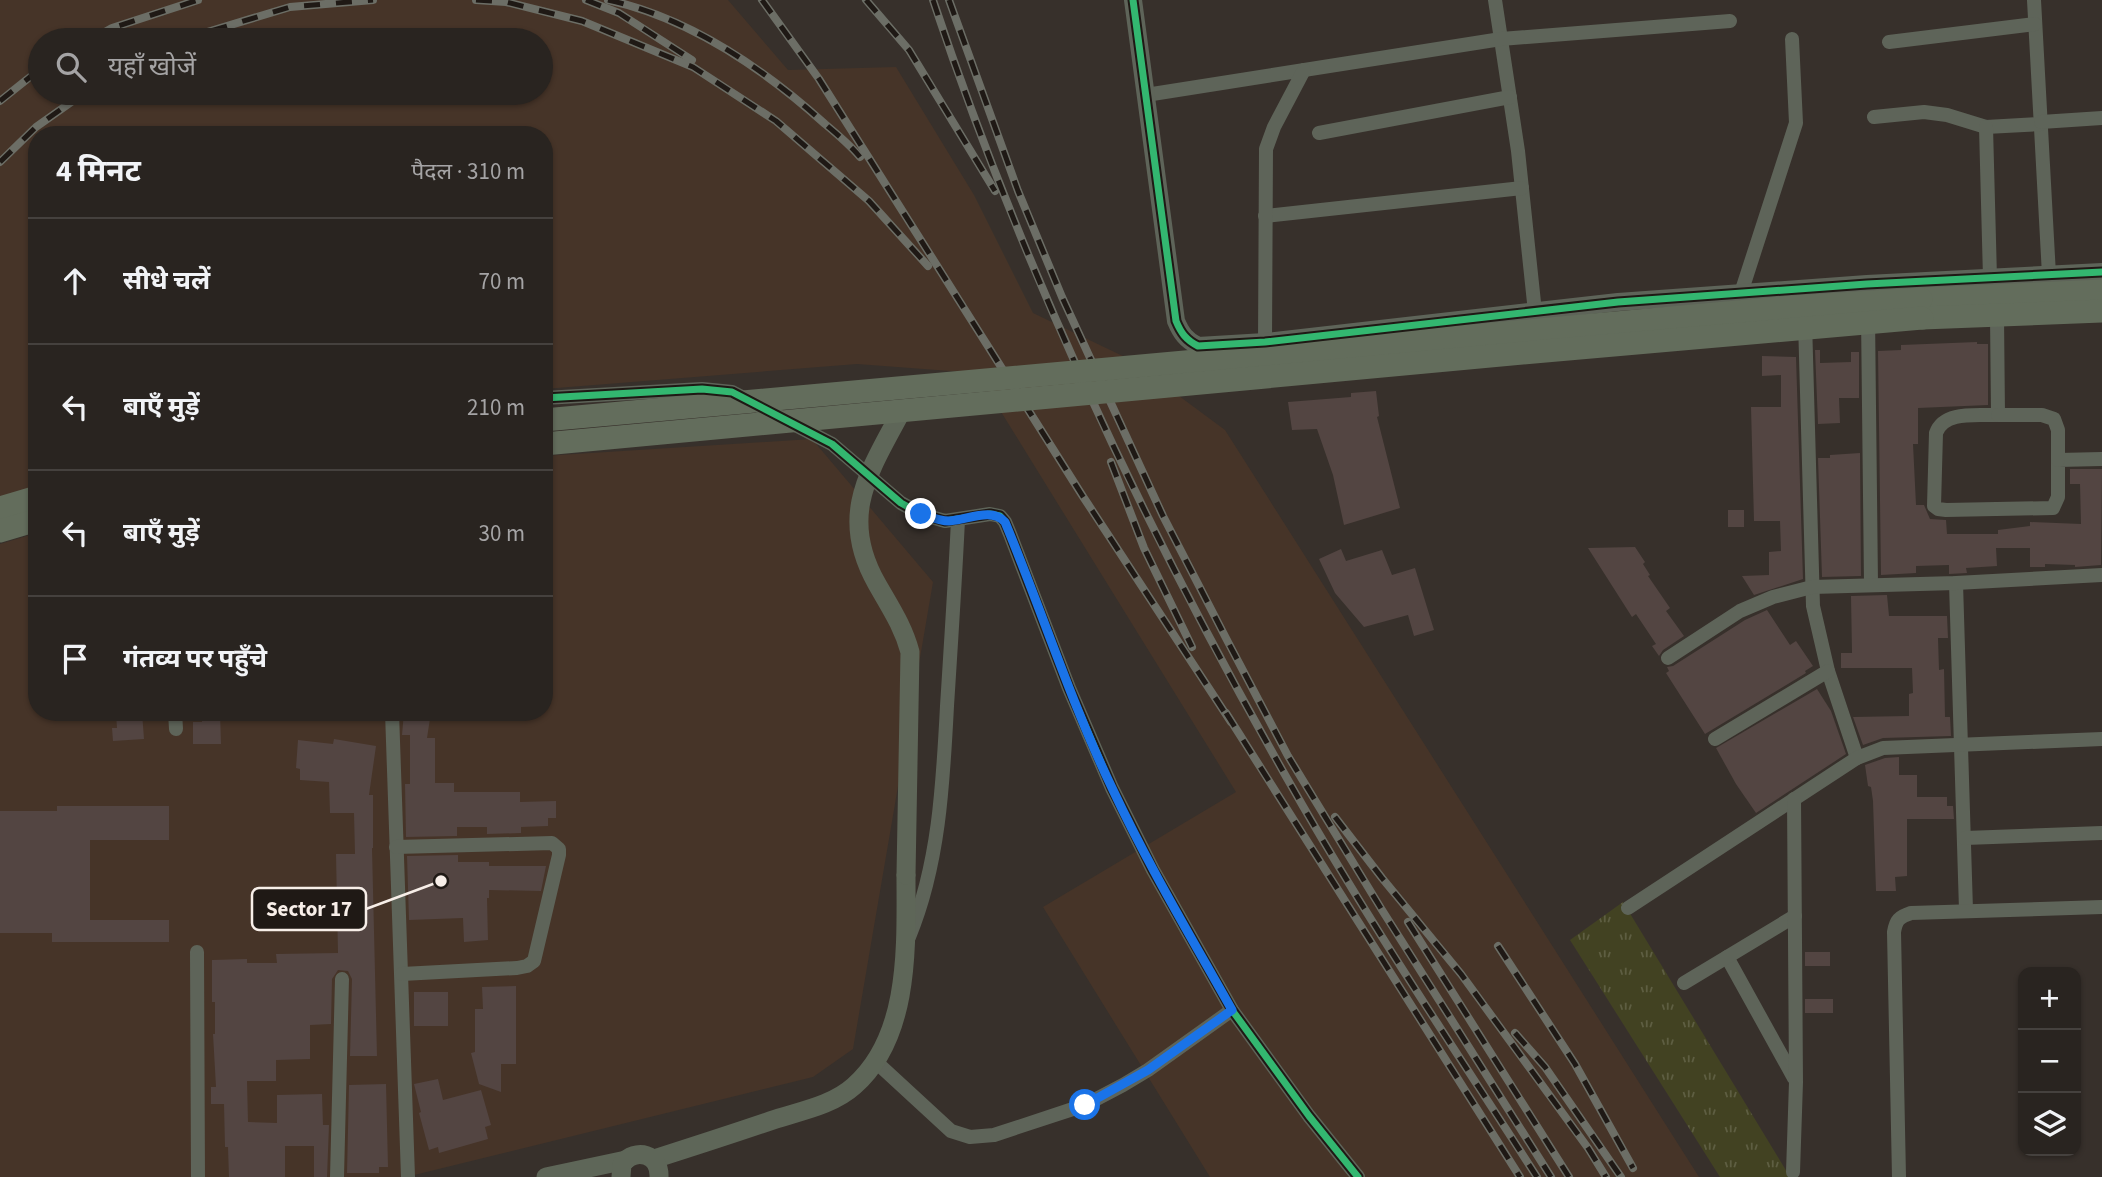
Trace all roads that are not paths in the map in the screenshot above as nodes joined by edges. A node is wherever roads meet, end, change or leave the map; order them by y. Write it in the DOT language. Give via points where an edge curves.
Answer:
graph roads {
  1 [pos="1133,0"];
  2 [pos="1496,0"];
  3 [pos="2034,0"];
  4 [pos="1730,21"];
  5 [pos="2035,24"];
  6 [pos="1501,39"];
  7 [pos="1792,39"];
  8 [pos="1889,42"];
  9 [pos="1304,70"];
  10 [pos="1146,95"];
  11 [pos="1510,97"];
  12 [pos="1874,117"];
  13 [pos="2102,118"];
  14 [pos="2041,123"];
  15 [pos="1986,127"];
  16 [pos="1319,133"];
  17 [pos="1522,188"];
  18 [pos="1265,216"];
  19 [pos="2102,272"];
  20 [pos="2049,275"];
  21 [pos="1990,278"];
  22 [pos="1867,284"];
  23 [pos="1804,288"];
  24 [pos="2102,291"];
  25 [pos="1741,293"];
  26 [pos="1921,309"];
  27 [pos="2102,311"];
  28 [pos="1535,312"];
  29 [pos="1997,316"];
  30 [pos="1265,342"];
  31 [pos="553,397"];
  32 [pos="901,412"];
  33 [pos="1998,415"];
  34 [pos="553,419"];
  35 [pos="553,442"];
  36 [pos="2059,460"];
  37 [pos="2102,460"];
  38 [pos="28,500"];
  39 [pos="0,508"];
  40 [pos="958,520"];
  41 [pos="28,523"];
  42 [pos="0,531"];
  43 [pos="2102,575"];
  44 [pos="1956,583"];
  45 [pos="1871,584"];
  46 [pos="1812,587"];
  47 [pos="1668,658"];
  48 [pos="1828,671"];
  49 [pos="176,721"];
  50 [pos="392,721"];
  51 [pos="176,729"];
  52 [pos="1715,738"];
  53 [pos="2102,739"];
  54 [pos="1960,746"];
  55 [pos="1857,758"];
  56 [pos="1794,799"];
  57 [pos="2102,833"];
  58 [pos="1965,838"];
  59 [pos="396,847"];
  60 [pos="2102,907"];
  61 [pos="1628,908"];
  62 [pos="1966,910"];
  63 [pos="1795,916"];
  64 [pos="906,945"];
  65 [pos="197,952"];
  66 [pos="1727,957"];
  67 [pos="402,974"];
  68 [pos="342,979"];
  69 [pos="1684,983"];
  70 [pos="1232,1010"];
  71 [pos="875,1061"];
  72 [pos="1796,1082"];
  73 [pos="623,1168"];
  74 [pos="657,1168"];
  75 [pos="1793,1172"];
  76 [pos="198,1177"];
  77 [pos="337,1177"];
  78 [pos="408,1177"];
  79 [pos="546,1177"];
  80 [pos="1357,1177"];
  81 [pos="1899,1177"];
  1 -- 10 [label="street"];
  2 -- 6 [label="street"];
  3 -- 5 [label="street"];
  4 -- 6 [label="street"];
  5 -- 8 [label="street"];
  5 -- 14 [label="street"];
  6 -- 9 [label="street"];
  6 -- 11 [label="street"];
  7 -- 25 [label="street" via="1796,123"];
  9 -- 10 [label="street"];
  9 -- 18 [label="street" via="1266,149"];
  10 -- 30 [label="street" via="1181,332 1198,346"];
  11 -- 16 [label="street"];
  11 -- 17 [label="street"];
  12 -- 15 [label="street" via="1924,112"];
  13 -- 14 [label="street"];
  14 -- 15 [label="street"];
  14 -- 20 [label="street"];
  15 -- 21 [label="street"];
  17 -- 18 [label="street"];
  17 -- 28 [label="street"];
  18 -- 30 [label="street"];
  19 -- 20 [label="street"];
  20 -- 21 [label="street"];
  21 -- 22 [label="street"];
  22 -- 23 [label="street"];
  22 -- 45 [label="street"];
  23 -- 25 [label="street"];
  23 -- 46 [label="street"];
  24 -- 26 [label="main road"];
  25 -- 28 [label="street"];
  26 -- 29 [label="main road"];
  26 -- 32 [label="main road, bridge" via="1534,352"];
  26 -- 34 [label="main road, bridge" via="1793,307"];
  27 -- 29 [label="main road"];
  28 -- 30 [label="street"];
  29 -- 33 [label="street"];
  31 -- 40 [label="street" via="702,389 732,392 832,444 901,503 921,514"];
  32 -- 35 [label="main road, bridge"];
  32 -- 64 [label="main road, bridge" via="863,487 860,536 865,559 904,630 910,652"];
  33 -- 36 [label="street" via="2054,419"];
  33 -- 36 [label="street" via="1951,418 1938,426 1934,499 1938,509 2053,508 2059,497"];
  36 -- 37 [label="street"];
  38 -- 39 [label="main road"];
  40 -- 64 [label="street" via="943,775 932,864"];
  40 -- 70 [label="street" via="990,514 1005,522 1112,788"];
  41 -- 42 [label="main road"];
  43 -- 44 [label="street"];
  44 -- 45 [label="street"];
  44 -- 54 [label="street"];
  45 -- 46 [label="street"];
  46 -- 47 [label="street" via="1747,607"];
  46 -- 48 [label="street"];
  48 -- 52 [label="street"];
  48 -- 55 [label="street"];
  49 -- 51 [label="street"];
  50 -- 59 [label="street"];
  53 -- 54 [label="street"];
  54 -- 55 [label="street" via="1883,748"];
  54 -- 58 [label="street"];
  55 -- 56 [label="street"];
  56 -- 61 [label="street"];
  56 -- 63 [label="street"];
  57 -- 58 [label="street"];
  58 -- 62 [label="street"];
  59 -- 67 [label="street"];
  59 -- 67 [label="street" via="552,843 559,849 534,961 527,967"];
  60 -- 62 [label="street"];
  62 -- 81 [label="street" via="1911,913 1896,922"];
  63 -- 66 [label="street"];
  63 -- 72 [label="street"];
  64 -- 71 [label="main road" via="898,1007"];
  65 -- 76 [label="street"];
  66 -- 69 [label="street"];
  66 -- 72 [label="street"];
  67 -- 78 [label="street"];
  68 -- 77 [label="street"];
  70 -- 71 [label="street" via="1148,1070 1085,1105 994,1135 970,1138 951,1132"];
  70 -- 80 [label="street"];
  71 -- 74 [label="main road" via="854,1087 826,1103"];
  72 -- 75 [label="street"];
  73 -- 74 [label="main road" via="636,1154 643,1154"];
  73 -- 79 [label="main road"];
}
